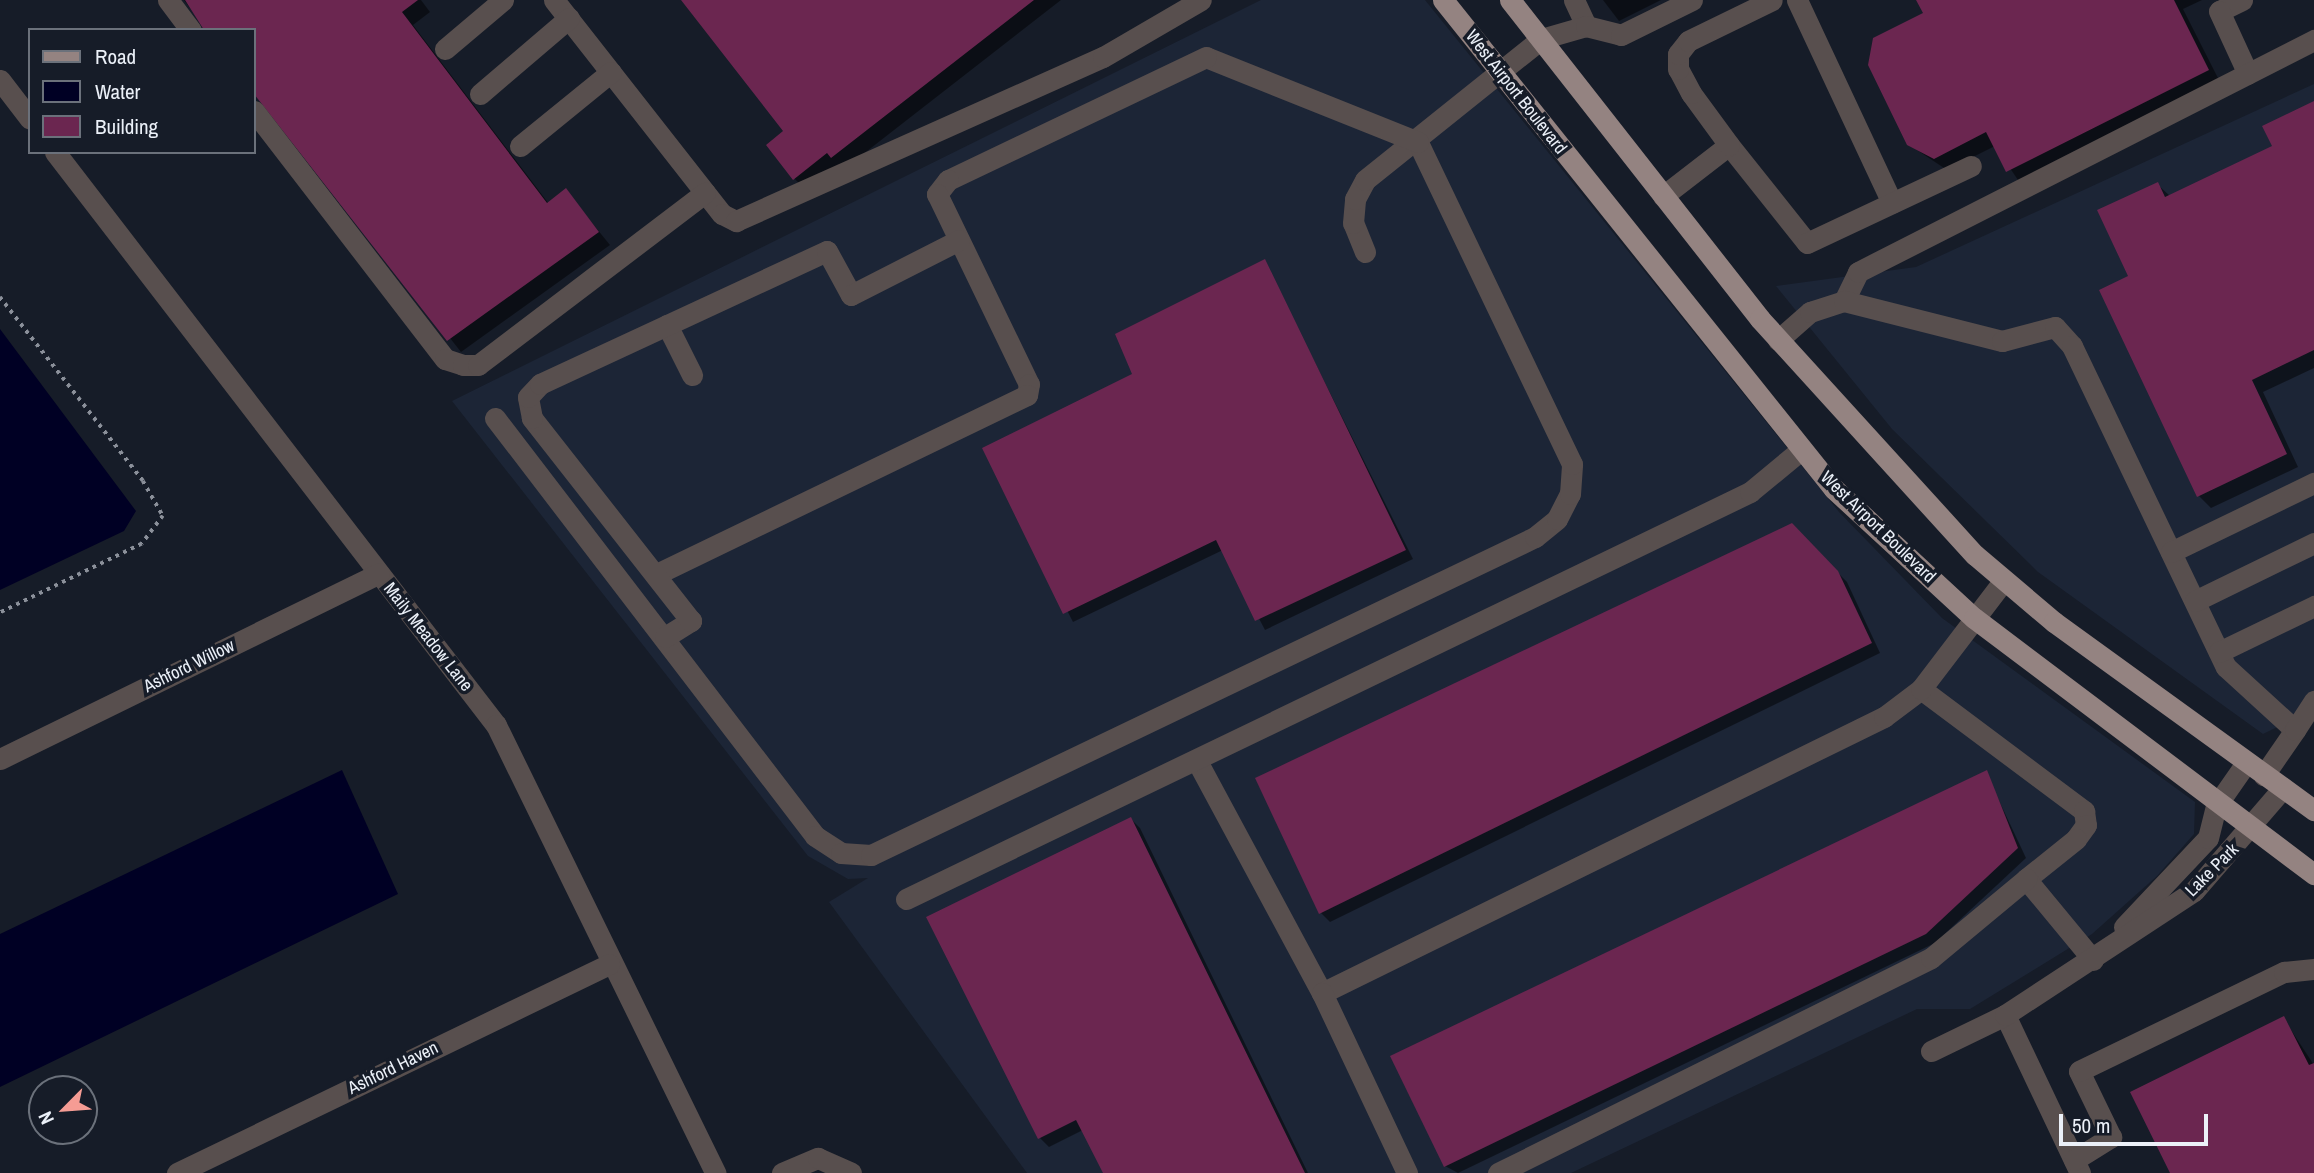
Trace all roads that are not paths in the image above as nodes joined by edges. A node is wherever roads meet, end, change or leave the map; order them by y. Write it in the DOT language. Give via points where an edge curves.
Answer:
graph roads {
  1 [pos="168,0"];
  2 [pos="503,0"];
  3 [pos="554,0"];
  4 [pos="1201,0"];
  5 [pos="1443,0"];
  6 [pos="1510,0"];
  7 [pos="1574,0"];
  8 [pos="1692,0"];
  9 [pos="1772,0"];
  10 [pos="1797,0"];
  11 [pos="2242,0"];
  12 [pos="569,18"];
  13 [pos="1586,26"];
  14 [pos="189,28"];
  15 [pos="1541,39"];
  16 [pos="2314,40"];
  17 [pos="444,49"];
  18 [pos="611,72"];
  19 [pos="2248,74"];
  20 [pos="1502,75"];
  21 [pos="0,80"];
  22 [pos="480,94"];
  23 [pos="256,114"];
  24 [pos="28,116"];
  25 [pos="1418,142"];
  26 [pos="1729,145"];
  27 [pos="520,146"];
  28 [pos="57,154"];
  29 [pos="1971,166"];
  30 [pos="705,193"];
  31 [pos="1663,196"];
  32 [pos="1892,203"];
  33 [pos="959,240"];
  34 [pos="1366,252"];
  35 [pos="1844,301"];
  36 [pos="667,325"];
  37 [pos="1778,340"];
  38 [pos="692,375"];
  39 [pos="495,418"];
  40 [pos="1802,449"];
  41 [pos="2314,484"];
  42 [pos="2314,543"];
  43 [pos="2171,552"];
  44 [pos="379,573"];
  45 [pos="655,575"];
  46 [pos="2004,580"];
  47 [pos="2194,601"];
  48 [pos="2314,606"];
  49 [pos="1974,618"];
  50 [pos="665,637"];
  51 [pos="2219,652"];
  52 [pos="1921,689"];
  53 [pos="2314,701"];
  54 [pos="2295,730"];
  55 [pos="0,759"];
  56 [pos="1197,761"];
  57 [pos="2255,769"];
  58 [pos="2283,788"];
  59 [pos="2216,806"];
  60 [pos="2314,810"];
  61 [pos="2251,831"];
  62 [pos="2314,874"];
  63 [pos="2026,879"];
  64 [pos="906,899"];
  65 [pos="2092,960"];
  66 [pos="609,964"];
  67 [pos="2314,969"];
  68 [pos="1322,992"];
  69 [pos="2005,1015"];
  70 [pos="1931,1051"];
  71 [pos="2077,1166"];
  72 [pos="177,1173"];
  73 [pos="715,1173"];
  74 [pos="782,1173"];
  75 [pos="851,1173"];
  76 [pos="1407,1173"];
  77 [pos="1498,1173"];
  1 -- 14 [label="street"];
  2 -- 17 [label="street"];
  3 -- 12 [label="street"];
  4 -- 30 [label="street" via="1102,57 922,134 750,218 736,221 722,214"];
  5 -- 20 [label="main road, West Airport Boulevard"];
  6 -- 15 [label="main road"];
  7 -- 13 [label="street"];
  8 -- 13 [label="street" via="1621,35"];
  9 -- 26 [label="street" via="1688,41 1678,54 1678,69 1691,93"];
  10 -- 32 [label="street"];
  11 -- 19 [label="street" via="2218,11"];
  12 -- 18 [label="street"];
  12 -- 22 [label="street"];
  13 -- 15 [label="street"];
  15 -- 20 [label="street"];
  15 -- 31 [label="main road"];
  16 -- 19 [label="street"];
  18 -- 27 [label="street"];
  18 -- 30 [label="street"];
  19 -- 35 [label="street" via="1858,272"];
  20 -- 25 [label="street"];
  20 -- 40 [label="main road, West Airport Boulevard"];
  21 -- 24 [label="street"];
  23 -- 30 [label="street" via="445,359 463,365 478,365"];
  25 -- 33 [label="street" via="1206,57 948,180 937,194"];
  25 -- 34 [label="street" via="1365,180 1354,199 1353,223"];
  25 -- 50 [label="street" via="1572,464 1570,494 1557,519 1535,537 871,855 841,853 815,836"];
  26 -- 31 [label="street"];
  26 -- 32 [label="street" via="1807,243"];
  28 -- 44 [label="street, Maily Meadow Lane"];
  29 -- 32 [label="street"];
  31 -- 37 [label="main road"];
  33 -- 36 [label="street" via="851,296 827,251"];
  33 -- 45 [label="street" via="1029,384 1027,395"];
  35 -- 37 [label="street" via="1810,312"];
  35 -- 43 [label="street" via="2002,341 2055,327 2072,346"];
  36 -- 38 [label="street"];
  36 -- 45 [label="street" via="540,384 528,397 532,418"];
  37 -- 46 [label="main road" via="1874,451"];
  39 -- 50 [label="street"];
  40 -- 49 [label="main road, West Airport Boulevard" via="1834,489"];
  40 -- 56 [label="street" via="1750,492"];
  41 -- 43 [label="street"];
  42 -- 47 [label="street"];
  43 -- 47 [label="street"];
  44 -- 55 [label="street, Ashford Willow"];
  44 -- 66 [label="street, Maily Meadow Lane" via="496,725"];
  45 -- 50 [label="street" via="691,621"];
  46 -- 49 [label="street"];
  46 -- 57 [label="main road"];
  47 -- 51 [label="street"];
  48 -- 51 [label="street"];
  49 -- 52 [label="street"];
  49 -- 59 [label="main road, West Airport Boulevard"];
  51 -- 54 [label="street" via="2251,696"];
  52 -- 63 [label="street" via="2084,811 2086,825 2076,839"];
  52 -- 68 [label="street" via="1884,717"];
  53 -- 54 [label="street, Lake Park"];
  54 -- 57 [label="street, Lake Park"];
  56 -- 64 [label="street"];
  56 -- 68 [label="street"];
  57 -- 58 [label="main road"];
  57 -- 59 [label="street, Lake Park"];
  58 -- 60 [label="main road"];
  58 -- 61 [label="street, Lake Park"];
  59 -- 61 [label="main road, West Airport Boulevard"];
  59 -- 65 [label="street, Lake Park" via="2208,838"];
  61 -- 62 [label="main road, West Airport Boulevard"];
  61 -- 65 [label="street, Lake Park" via="2194,891"];
  63 -- 65 [label="street"];
  63 -- 77 [label="street" via="1931,958"];
  65 -- 69 [label="street, Lake Park"];
  66 -- 72 [label="street, Ashford Haven"];
  66 -- 73 [label="street, Maily Meadow Lane"];
  67 -- 71 [label="street" via="2284,972 2079,1071 2111,1137"];
  68 -- 76 [label="street"];
  69 -- 70 [label="street, Lake Park"];
  69 -- 71 [label="street"];
  74 -- 75 [label="street" via="827,1159"];
}
